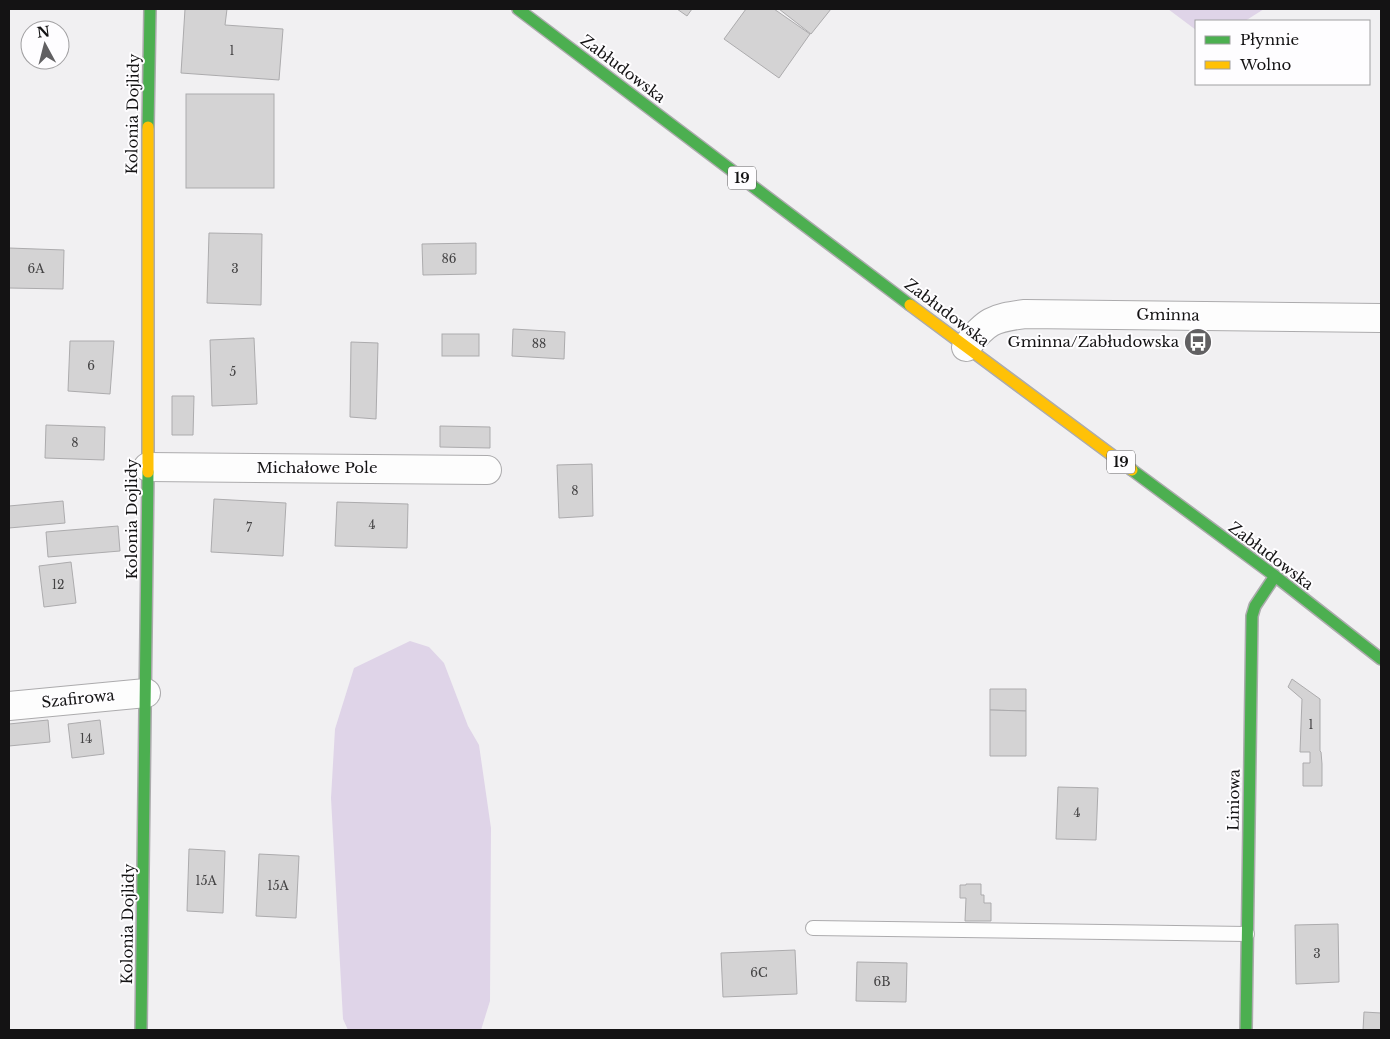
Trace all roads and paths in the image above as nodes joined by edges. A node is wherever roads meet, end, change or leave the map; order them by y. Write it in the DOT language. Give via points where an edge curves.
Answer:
graph roads {
  1 [pos="150,9"];
  2 [pos="518,9"];
  3 [pos="1381,318"];
  4 [pos="966,347"];
  5 [pos="148,467"];
  6 [pos="487,470"];
  7 [pos="1275,576"];
  8 [pos="1381,659"];
  9 [pos="146,693"];
  10 [pos="9,706"];
  11 [pos="813,928"];
  12 [pos="1247,934"];
  13 [pos="141,1030"];
  14 [pos="1246,1030"];
  1 -- 5 [label="main road, Kolonia Dojlidy"];
  2 -- 4 [label="main road, Zabłudowska / 19"];
  3 -- 4 [label="street, Gminna" via="1025,314 993,321 979,331"];
  4 -- 7 [label="main road, Zabłudowska / 19"];
  5 -- 6 [label="street, Michałowe Pole"];
  5 -- 9 [label="main road, Kolonia Dojlidy"];
  7 -- 8 [label="main road, Zabłudowska / 19"];
  7 -- 12 [label="main road, Liniowa" via="1252,616"];
  9 -- 10 [label="street, Szafirowa"];
  9 -- 13 [label="main road, Kolonia Dojlidy"];
  11 -- 12 [label="lane"];
  12 -- 14 [label="main road, Liniowa"];
}
